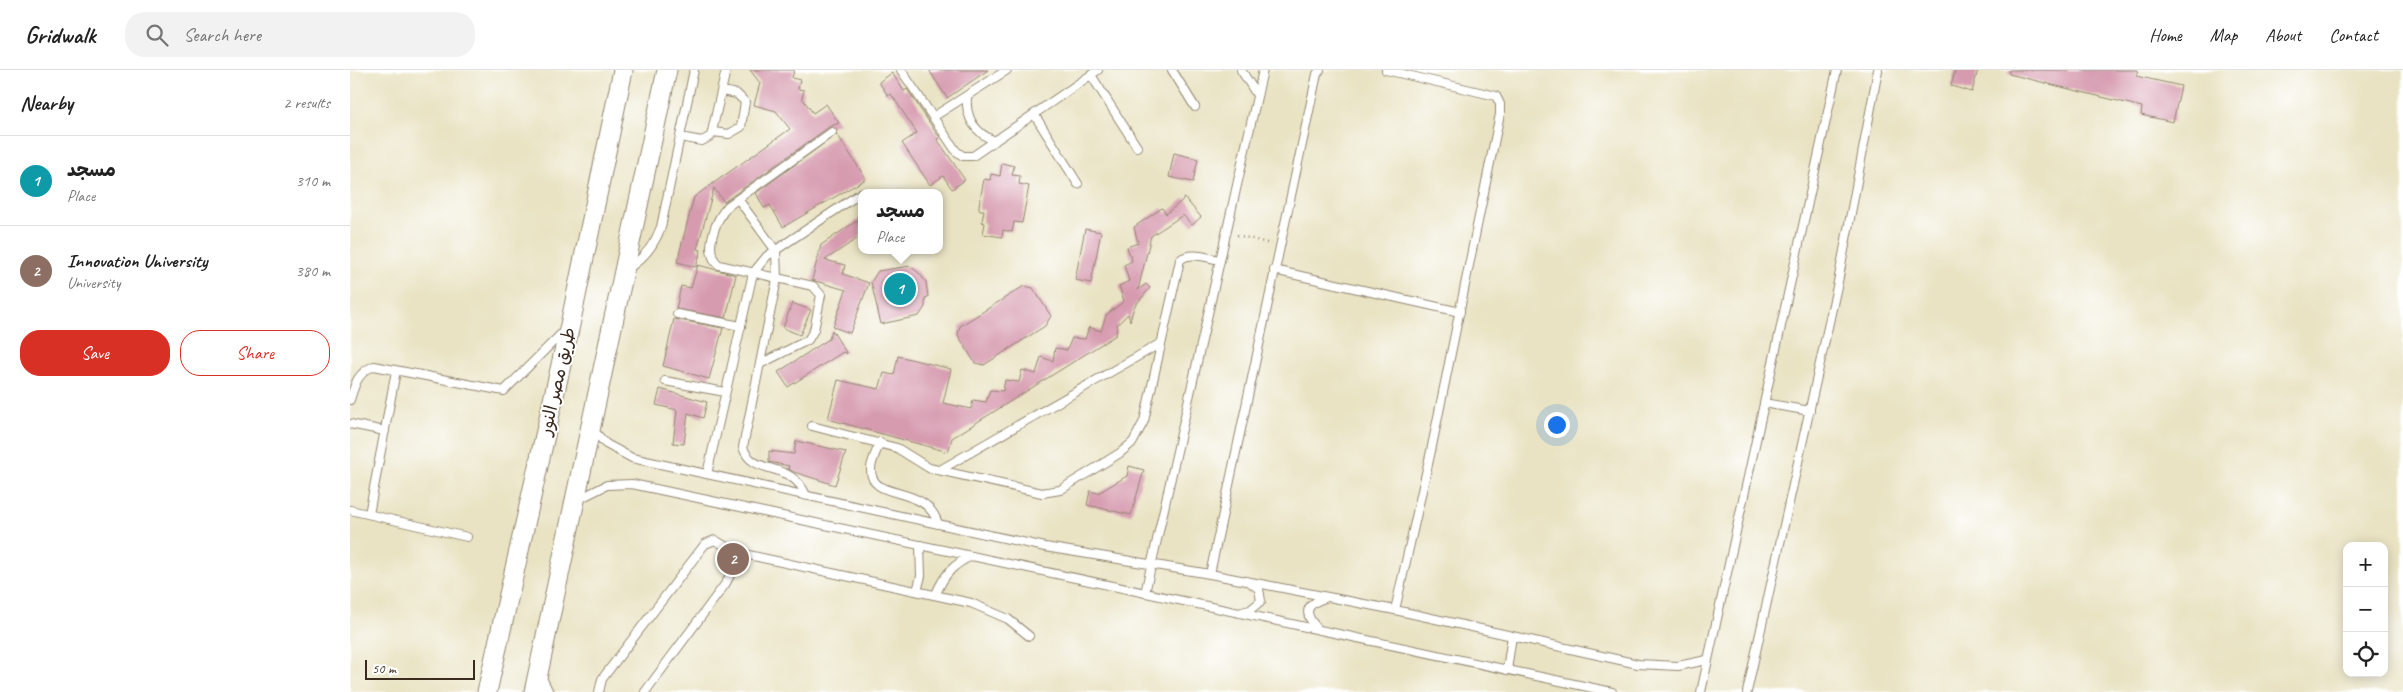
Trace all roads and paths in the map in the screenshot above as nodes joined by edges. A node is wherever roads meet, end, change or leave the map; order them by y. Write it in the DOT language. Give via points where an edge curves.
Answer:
graph roads {
  1 [pos="623,70"];
  2 [pos="667,70"];
  3 [pos="694,70"];
  4 [pos="726,70"];
  5 [pos="901,70"];
  6 [pos="1098,70"];
  7 [pos="1172,70"];
  8 [pos="1241,70"];
  9 [pos="1263,70"];
  10 [pos="1320,70"];
  11 [pos="1386,70"];
  12 [pos="1837,70"];
  13 [pos="1878,70"];
  14 [pos="1002,71"];
  15 [pos="1091,75"];
  16 [pos="722,91"];
  17 [pos="1258,95"];
  18 [pos="966,96"];
  19 [pos="1195,107"];
  20 [pos="1034,114"];
  21 [pos="933,117"];
  22 [pos="713,132"];
  23 [pos="832,132"];
  24 [pos="680,137"];
  25 [pos="995,141"];
  26 [pos="1137,147"];
  27 [pos="1078,184"];
  28 [pos="858,195"];
  29 [pos="738,199"];
  30 [pos="1226,233"];
  31 [pos="1279,247"];
  32 [pos="776,251"];
  33 [pos="1220,260"];
  34 [pos="625,270"];
  35 [pos="1274,270"];
  36 [pos="753,273"];
  37 [pos="777,279"];
  38 [pos="1460,312"];
  39 [pos="678,314"];
  40 [pos="570,325"];
  41 [pos="741,326"];
  42 [pos="1161,343"];
  43 [pos="760,364"];
  44 [pos="396,371"];
  45 [pos="664,381"];
  46 [pos="726,392"];
  47 [pos="350,400"];
  48 [pos="1764,403"];
  49 [pos="1810,411"];
  50 [pos="350,424"];
  51 [pos="812,426"];
  52 [pos="591,428"];
  53 [pos="385,431"];
  54 [pos="880,442"];
  55 [pos="940,470"];
  56 [pos="707,474"];
  57 [pos="806,495"];
  58 [pos="575,502"];
  59 [pos="350,510"];
  60 [pos="369,514"];
  61 [pos="938,524"];
  62 [pos="467,537"];
  63 [pos="920,545"];
  64 [pos="735,552"];
  65 [pos="972,556"];
  66 [pos="1152,564"];
  67 [pos="1210,574"];
  68 [pos="1250,582"];
  69 [pos="917,591"];
  70 [pos="1145,593"];
  71 [pos="936,594"];
  72 [pos="1327,597"];
  73 [pos="1394,610"];
  74 [pos="1237,613"];
  75 [pos="1319,630"];
  76 [pos="1029,636"];
  77 [pos="1512,636"];
  78 [pos="1708,660"];
  79 [pos="1507,670"];
  80 [pos="539,671"];
  81 [pos="487,692"];
  82 [pos="534,692"];
  83 [pos="548,692"];
  84 [pos="600,692"];
  85 [pos="645,692"];
  86 [pos="1612,692"];
  87 [pos="1701,692"];
  88 [pos="1747,692"];
  1 -- 40 [label="street, طريق مصر النور"];
  2 -- 34 [label="street"];
  3 -- 24 [label="lane"];
  4 -- 16 [label="lane"];
  5 -- 21 [label="lane"];
  6 -- 15 [label="lane"];
  7 -- 19 [label="lane"];
  8 -- 17 [label="lane"];
  9 -- 17 [label="lane"];
  10 -- 31 [label="lane"];
  11 -- 38 [label="lane" via="1496,96 1500,104"];
  12 -- 48 [label="lane"];
  13 -- 49 [label="lane"];
  14 -- 18 [label="lane"];
  15 -- 20 [label="lane"];
  15 -- 26 [label="lane"];
  16 -- 22 [label="lane"];
  16 -- 22 [label="lane" via="737,94 745,102 741,128 730,134"];
  17 -- 30 [label="lane"];
  18 -- 21 [label="lane"];
  18 -- 25 [label="lane" via="970,120 981,133"];
  20 -- 25 [label="lane"];
  20 -- 27 [label="lane"];
  21 -- 25 [label="lane" via="963,156 973,156"];
  22 -- 24 [label="lane" via="702,141"];
  23 -- 29 [label="lane"];
  24 -- 34 [label="lane" via="661,228 643,258"];
  28 -- 32 [label="lane"];
  29 -- 32 [label="lane"];
  29 -- 36 [label="lane" via="724,210 719,219 710,254 719,265"];
  30 -- 31 [label="path"];
  30 -- 33 [label="lane"];
  31 -- 35 [label="lane"];
  32 -- 36 [label="lane"];
  32 -- 37 [label="lane"];
  33 -- 42 [label="lane" via="1188,255 1180,260"];
  33 -- 66 [label="lane"];
  34 -- 52 [label="street"];
  35 -- 38 [label="lane"];
  35 -- 67 [label="lane"];
  36 -- 37 [label="lane"];
  36 -- 41 [label="lane"];
  37 -- 43 [label="lane"];
  37 -- 43 [label="lane" via="812,286 821,295 814,330 808,340"];
  38 -- 73 [label="lane"];
  39 -- 41 [label="lane"];
  40 -- 44 [label="lane" via="504,391"];
  40 -- 81 [label="street, طريق مصر النور"];
  41 -- 46 [label="lane"];
  42 -- 55 [label="lane"];
  42 -- 55 [label="lane" via="1138,435 1120,453 1060,490 1042,493"];
  43 -- 57 [label="lane" via="744,441 745,453 753,462 793,476"];
  44 -- 47 [label="lane" via="374,366 363,371 355,382"];
  44 -- 53 [label="lane"];
  45 -- 46 [label="lane"];
  46 -- 56 [label="lane"];
  48 -- 49 [label="lane"];
  48 -- 78 [label="lane"];
  49 -- 88 [label="lane"];
  50 -- 53 [label="lane"];
  51 -- 54 [label="lane"];
  52 -- 56 [label="lane" via="606,444 624,454"];
  52 -- 58 [label="street"];
  53 -- 60 [label="lane"];
  54 -- 55 [label="lane" via="897,448 926,467"];
  54 -- 61 [label="lane" via="871,465 875,482 883,489 922,501 932,510"];
  56 -- 57 [label="lane"];
  57 -- 61 [label="lane"];
  58 -- 63 [label="lane" via="596,489 632,484"];
  58 -- 80 [label="street"];
  59 -- 60 [label="lane"];
  60 -- 62 [label="lane"];
  61 -- 66 [label="lane" via="1044,547"];
  63 -- 65 [label="lane"];
  63 -- 69 [label="lane" via="921,576"];
  64 -- 69 [label="lane"];
  64 -- 84 [label="lane" via="715,540 705,544 602,680"];
  64 -- 85 [label="lane" via="736,563 726,583"];
  65 -- 70 [label="lane"];
  65 -- 71 [label="lane" via="950,569"];
  66 -- 67 [label="lane"];
  66 -- 70 [label="lane"];
  67 -- 68 [label="lane"];
  68 -- 72 [label="lane"];
  68 -- 74 [label="lane" via="1259,589 1261,601 1250,610"];
  69 -- 71 [label="lane"];
  70 -- 74 [label="lane"];
  71 -- 76 [label="lane" via="972,603 1008,619"];
  72 -- 73 [label="lane"];
  72 -- 75 [label="lane" via="1310,605 1307,614"];
  73 -- 77 [label="lane"];
  74 -- 75 [label="lane"];
  75 -- 79 [label="lane"];
  77 -- 78 [label="lane" via="1650,666 1678,666"];
  77 -- 79 [label="lane"];
  78 -- 87 [label="lane"];
  79 -- 86 [label="lane"];
  80 -- 82 [label="street"];
  80 -- 83 [label="lane"];
}
